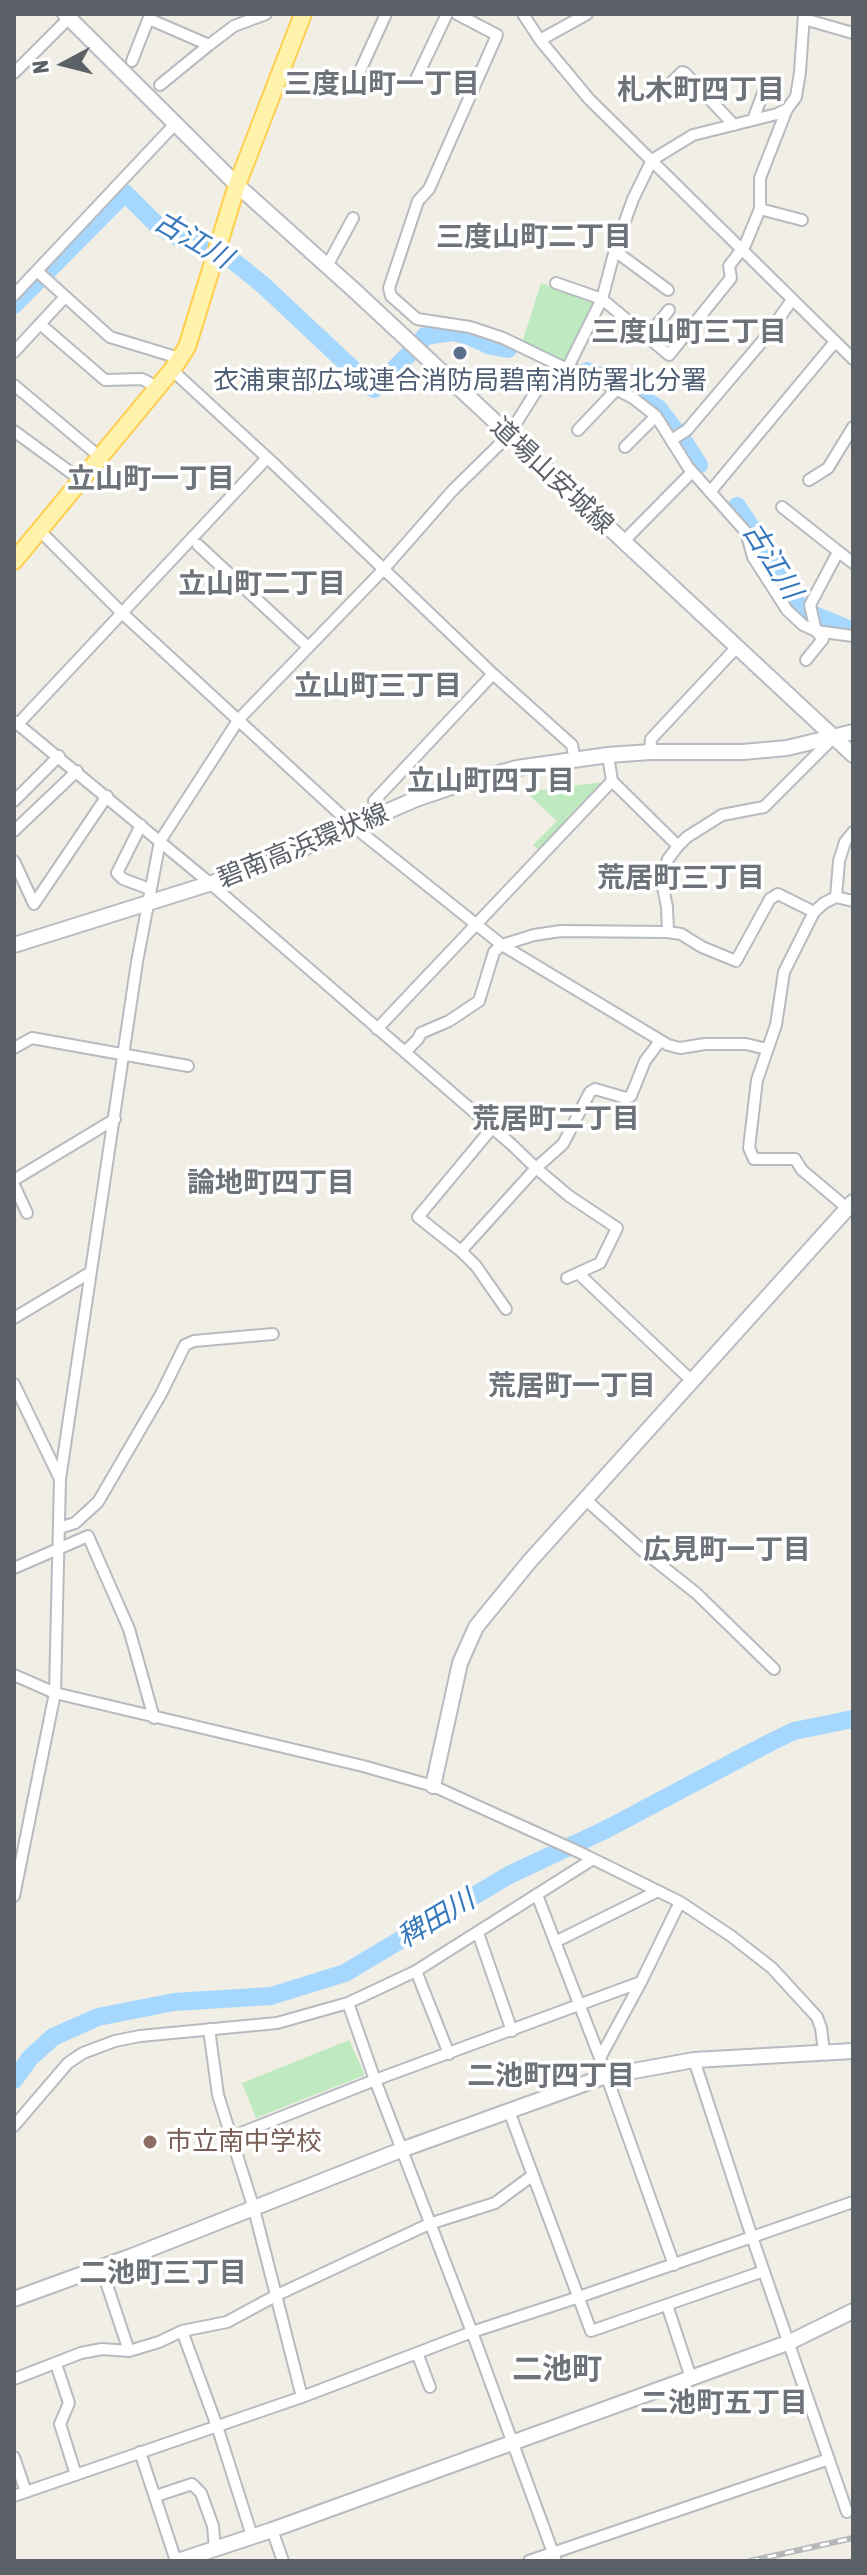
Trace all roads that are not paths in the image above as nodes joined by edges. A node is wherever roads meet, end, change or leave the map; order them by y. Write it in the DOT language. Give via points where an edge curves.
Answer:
graph roads {
  1 [pos="266,14"];
  2 [pos="303,14"];
  3 [pos="386,14"];
  4 [pos="447,14"];
  5 [pos="457,14"];
  6 [pos="523,14"];
  7 [pos="587,14"];
  8 [pos="67,16"];
  9 [pos="804,16"];
  10 [pos="150,17"];
  11 [pos="853,33"];
  12 [pos="540,40"];
  13 [pos="209,45"];
  14 [pos="132,61"];
  15 [pos="14,73"];
  16 [pos="359,73"];
  17 [pos="416,79"];
  18 [pos="160,85"];
  19 [pos="766,85"];
  20 [pos="664,90"];
  21 [pos="787,109"];
  22 [pos="753,120"];
  23 [pos="176,123"];
  24 [pos="734,125"];
  25 [pos="652,160"];
  26 [pos="237,185"];
  27 [pos="760,209"];
  28 [pos="353,218"];
  29 [pos="802,220"];
  30 [pos="615,251"];
  31 [pos="741,251"];
  32 [pos="327,266"];
  33 [pos="37,271"];
  34 [pos="556,283"];
  35 [pos="668,290"];
  36 [pos="14,295"];
  37 [pos="64,298"];
  38 [pos="602,299"];
  39 [pos="792,300"];
  40 [pos="669,310"];
  41 [pos="40,324"];
  42 [pos="648,336"];
  43 [pos="834,343"];
  44 [pos="14,352"];
  45 [pos="853,359"];
  46 [pos="176,364"];
  47 [pos="567,369"];
  48 [pos="14,385"];
  49 [pos="157,387"];
  50 [pos="616,390"];
  51 [pos="656,416"];
  52 [pos="853,427"];
  53 [pos="578,430"];
  54 [pos="14,431"];
  55 [pos="508,436"];
  56 [pos="673,439"];
  57 [pos="625,447"];
  58 [pos="100,457"];
  59 [pos="267,458"];
  60 [pos="692,472"];
  61 [pos="81,480"];
  62 [pos="809,480"];
  63 [pos="710,492"];
  64 [pos="782,507"];
  65 [pos="40,531"];
  66 [pos="623,542"];
  67 [pos="198,545"];
  68 [pos="838,552"];
  69 [pos="14,561"];
  70 [pos="853,563"];
  71 [pos="383,570"];
  72 [pos="121,612"];
  73 [pos="816,631"];
  74 [pos="853,636"];
  75 [pos="308,647"];
  76 [pos="736,648"];
  77 [pos="806,660"];
  78 [pos="493,674"];
  79 [pos="239,719"];
  80 [pos="16,722"];
  81 [pos="853,732"];
  82 [pos="833,738"];
  83 [pos="650,752"];
  84 [pos="608,755"];
  85 [pos="853,755"];
  86 [pos="59,756"];
  87 [pos="575,760"];
  88 [pos="77,771"];
  89 [pos="612,781"];
  90 [pos="107,796"];
  91 [pos="14,801"];
  92 [pos="374,801"];
  93 [pos="141,825"];
  94 [pos="353,826"];
  95 [pos="14,831"];
  96 [pos="853,832"];
  97 [pos="160,841"];
  98 [pos="678,846"];
  99 [pos="14,861"];
  100 [pos="211,884"];
  101 [pos="150,889"];
  102 [pos="836,897"];
  103 [pos="853,901"];
  104 [pos="147,904"];
  105 [pos="814,912"];
  106 [pos="477,924"];
  107 [pos="668,932"];
  108 [pos="14,945"];
  109 [pos="502,945"];
  110 [pos="377,1029"];
  111 [pos="660,1041"];
  112 [pos="14,1048"];
  113 [pos="767,1049"];
  114 [pos="405,1052"];
  115 [pos="123,1054"];
  116 [pos="188,1066"];
  117 [pos="115,1119"];
  118 [pos="492,1128"];
  119 [pos="536,1168"];
  120 [pos="14,1182"];
  121 [pos="850,1205"];
  122 [pos="27,1213"];
  123 [pos="461,1251"];
  124 [pos="91,1272"];
  125 [pos="579,1274"];
  126 [pos="567,1278"];
  127 [pos="506,1309"];
  128 [pos="14,1318"];
  129 [pos="273,1334"];
  130 [pos="692,1381"];
  131 [pos="14,1384"];
  132 [pos="60,1479"];
  133 [pos="585,1499"];
  134 [pos="59,1528"];
  135 [pos="58,1550"];
  136 [pos="14,1568"];
  137 [pos="774,1669"];
  138 [pos="14,1675"];
  139 [pos="55,1693"];
  140 [pos="154,1718"];
  141 [pos="433,1786"];
  142 [pos="593,1859"];
  143 [pos="658,1891"];
  144 [pos="537,1895"];
  145 [pos="14,1896"];
  146 [pos="680,1902"];
  147 [pos="478,1933"];
  148 [pos="555,1942"];
  149 [pos="416,1971"];
  150 [pos="641,1982"];
  151 [pos="348,2003"];
  152 [pos="579,2006"];
  153 [pos="209,2029"];
  154 [pos="512,2031"];
  155 [pos="853,2051"];
  156 [pos="824,2052"];
  157 [pos="449,2054"];
  158 [pos="600,2058"];
  159 [pos="694,2060"];
  160 [pos="606,2076"];
  161 [pos="375,2080"];
  162 [pos="509,2111"];
  163 [pos="14,2126"];
  164 [pos="231,2137"];
  165 [pos="401,2150"];
  166 [pos="533,2175"];
  167 [pos="853,2202"];
  168 [pos="254,2209"];
  169 [pos="429,2224"];
  170 [pos="752,2237"];
  171 [pos="674,2265"];
  172 [pos="101,2267"];
  173 [pos="764,2271"];
  174 [pos="275,2296"];
  175 [pos="579,2297"];
  176 [pos="14,2299"];
  177 [pos="667,2305"];
  178 [pos="853,2311"];
  179 [pos="182,2331"];
  180 [pos="472,2332"];
  181 [pos="790,2342"];
  182 [pos="129,2351"];
  183 [pos="417,2353"];
  184 [pos="56,2364"];
  185 [pos="691,2378"];
  186 [pos="14,2379"];
  187 [pos="430,2387"];
  188 [pos="302,2397"];
  189 [pos="217,2426"];
  190 [pos="511,2443"];
  191 [pos="140,2452"];
  192 [pos="14,2457"];
  193 [pos="829,2459"];
  194 [pos="76,2475"];
  195 [pos="26,2492"];
  196 [pos="14,2496"];
  197 [pos="156,2496"];
  198 [pos="847,2512"];
  199 [pos="272,2530"];
  200 [pos="252,2536"];
  201 [pos="215,2548"];
  202 [pos="554,2557"];
  203 [pos="177,2561"];
  204 [pos="283,2561"];
  205 [pos="529,2561"];
  1 -- 13 [label="street" via="234,26"];
  2 -- 26 [label="main road"];
  3 -- 16 [label="street"];
  4 -- 17 [label="street"];
  5 -- 47 [label="street" via="497,35 429,189 418,201 389,288 391,296 417,319 492,334"];
  6 -- 12 [label="street"];
  7 -- 12 [label="street"];
  8 -- 15 [label="street"];
  8 -- 23 [label="street, 道場山安城線"];
  9 -- 11 [label="street"];
  9 -- 21 [label="street" via="796,97"];
  10 -- 13 [label="street"];
  10 -- 14 [label="street"];
  12 -- 25 [label="street" via="589,99"];
  13 -- 18 [label="street"];
  19 -- 22 [label="street"];
  20 -- 24 [label="street" via="685,73"];
  21 -- 22 [label="street"];
  21 -- 27 [label="street" via="760,178"];
  22 -- 24 [label="street"];
  23 -- 26 [label="street, 道場山安城線"];
  23 -- 33 [label="street"];
  24 -- 25 [label="street" via="693,135"];
  25 -- 30 [label="street"];
  25 -- 31 [label="street"];
  26 -- 32 [label="street, 道場山安城線"];
  26 -- 46 [label="main road" via="187,347"];
  27 -- 29 [label="street"];
  27 -- 31 [label="street"];
  28 -- 32 [label="street"];
  30 -- 35 [label="street"];
  30 -- 38 [label="street"];
  31 -- 39 [label="street"];
  31 -- 42 [label="street" via="729,266 731,278 669,355"];
  32 -- 55 [label="street, 道場山安城線"];
  33 -- 36 [label="street"];
  33 -- 37 [label="street"];
  34 -- 38 [label="street"];
  37 -- 41 [label="street"];
  37 -- 46 [label="street" via="110,337"];
  38 -- 42 [label="street"];
  38 -- 47 [label="street"];
  39 -- 43 [label="street"];
  39 -- 56 [label="street" via="687,430"];
  40 -- 42 [label="street"];
  41 -- 44 [label="street"];
  41 -- 49 [label="street" via="105,380 142,379"];
  43 -- 45 [label="street"];
  43 -- 63 [label="street"];
  46 -- 49 [label="main road"];
  46 -- 59 [label="street"];
  47 -- 50 [label="street"];
  47 -- 55 [label="street" via="540,385"];
  48 -- 58 [label="street"];
  49 -- 58 [label="main road"];
  50 -- 51 [label="street"];
  50 -- 53 [label="street"];
  51 -- 56 [label="street"];
  51 -- 57 [label="street"];
  52 -- 62 [label="street" via="828,468"];
  54 -- 61 [label="street"];
  55 -- 66 [label="street, 道場山安城線"];
  55 -- 71 [label="street"];
  56 -- 60 [label="street"];
  58 -- 61 [label="main road"];
  59 -- 71 [label="street"];
  59 -- 72 [label="street"];
  60 -- 63 [label="street"];
  60 -- 66 [label="street"];
  61 -- 65 [label="main road"];
  63 -- 73 [label="street" via="746,532 753,557 787,610"];
  64 -- 68 [label="street"];
  65 -- 69 [label="main road"];
  65 -- 72 [label="street"];
  66 -- 76 [label="street, 道場山安城線"];
  67 -- 75 [label="street"];
  68 -- 70 [label="street"];
  68 -- 73 [label="street" via="810,605"];
  71 -- 75 [label="street"];
  71 -- 78 [label="street"];
  72 -- 79 [label="street"];
  72 -- 80 [label="street"];
  73 -- 74 [label="street"];
  73 -- 77 [label="street" via="823,639"];
  75 -- 79 [label="street"];
  76 -- 82 [label="street, 道場山安城線"];
  76 -- 83 [label="street" via="651,739"];
  78 -- 87 [label="street" via="572,745"];
  78 -- 92 [label="street"];
  79 -- 94 [label="street"];
  79 -- 97 [label="street"];
  80 -- 86 [label="street"];
  81 -- 82 [label="street"];
  82 -- 83 [label="street, 碧南高浜環状線" via="743,752"];
  82 -- 85 [label="street, 道場山安城線"];
  82 -- 98 [label="street" via="764,807 722,815"];
  83 -- 84 [label="street, 碧南高浜環状線"];
  84 -- 87 [label="street, 碧南高浜環状線"];
  84 -- 89 [label="street"];
  86 -- 88 [label="street"];
  86 -- 91 [label="street"];
  87 -- 94 [label="street, 碧南高浜環状線" via="466,782"];
  88 -- 90 [label="street"];
  88 -- 95 [label="street"];
  89 -- 98 [label="street"];
  89 -- 106 [label="street"];
  90 -- 93 [label="street"];
  90 -- 99 [label="street" via="34,904"];
  93 -- 97 [label="street"];
  93 -- 101 [label="street" via="117,873"];
  94 -- 100 [label="street, 碧南高浜環状線"];
  94 -- 106 [label="street"];
  96 -- 102 [label="street" via="839,861"];
  97 -- 100 [label="street"];
  97 -- 101 [label="street"];
  98 -- 107 [label="street" via="662,882"];
  100 -- 104 [label="street, 碧南高浜環状線"];
  100 -- 110 [label="street"];
  101 -- 104 [label="street"];
  102 -- 103 [label="street"];
  102 -- 105 [label="street"];
  104 -- 108 [label="street, 碧南高浜環状線"];
  104 -- 115 [label="street"];
  105 -- 107 [label="street" via="778,894 770,899 736,961"];
  105 -- 113 [label="street" via="784,972"];
  106 -- 109 [label="street"];
  106 -- 110 [label="street"];
  107 -- 109 [label="street" via="561,931"];
  109 -- 111 [label="street"];
  109 -- 114 [label="street" via="494,952 479,1001 421,1033"];
  110 -- 114 [label="street"];
  111 -- 113 [label="street" via="680,1048 746,1044"];
  111 -- 119 [label="street" via="631,1096 590,1092 563,1144"];
  112 -- 115 [label="street" via="32,1038"];
  113 -- 121 [label="street" via="757,1080 749,1148 754,1159 795,1159"];
  114 -- 118 [label="street"];
  115 -- 116 [label="street"];
  115 -- 117 [label="street"];
  117 -- 120 [label="street"];
  117 -- 124 [label="street"];
  118 -- 119 [label="street"];
  118 -- 123 [label="street" via="418,1217"];
  119 -- 123 [label="street"];
  119 -- 125 [label="street" via="617,1228 600,1263"];
  120 -- 122 [label="street"];
  121 -- 130 [label="street"];
  123 -- 127 [label="street"];
  124 -- 128 [label="street"];
  124 -- 132 [label="street"];
  125 -- 126 [label="street"];
  125 -- 130 [label="street"];
  129 -- 134 [label="street" via="185,1345 105,1491 86,1514"];
  130 -- 133 [label="street"];
  131 -- 132 [label="street"];
  132 -- 134 [label="street"];
  133 -- 137 [label="street" via="696,1593"];
  133 -- 141 [label="street" via="476,1627 460,1663"];
  134 -- 135 [label="street"];
  135 -- 136 [label="street"];
  135 -- 139 [label="street"];
  135 -- 140 [label="street" via="88,1536 129,1629"];
  138 -- 139 [label="street"];
  139 -- 140 [label="street"];
  139 -- 145 [label="street"];
  140 -- 141 [label="street"];
  141 -- 142 [label="street"];
  142 -- 143 [label="street"];
  142 -- 144 [label="street"];
  143 -- 146 [label="street"];
  143 -- 148 [label="street"];
  144 -- 147 [label="street"];
  144 -- 148 [label="street"];
  146 -- 150 [label="street"];
  146 -- 156 [label="street" via="751,1952 795,1992 817,2017"];
  147 -- 149 [label="street"];
  147 -- 154 [label="street"];
  148 -- 152 [label="street"];
  149 -- 151 [label="street"];
  149 -- 157 [label="street"];
  150 -- 152 [label="street"];
  150 -- 158 [label="street"];
  151 -- 153 [label="street" via="277,2023"];
  151 -- 161 [label="street"];
  152 -- 154 [label="street"];
  152 -- 158 [label="street"];
  153 -- 163 [label="street" via="115,2041 83,2053 68,2063"];
  153 -- 164 [label="street" via="218,2095"];
  154 -- 157 [label="street"];
  155 -- 156 [label="street"];
  156 -- 159 [label="street"];
  157 -- 161 [label="street"];
  158 -- 160 [label="street"];
  159 -- 160 [label="street"];
  159 -- 170 [label="street"];
  160 -- 162 [label="street"];
  160 -- 171 [label="street"];
  161 -- 164 [label="street"];
  161 -- 165 [label="street"];
  162 -- 165 [label="street"];
  162 -- 166 [label="street"];
  164 -- 168 [label="street"];
  165 -- 168 [label="street"];
  165 -- 169 [label="street"];
  166 -- 169 [label="street" via="495,2203"];
  166 -- 175 [label="street"];
  167 -- 170 [label="street"];
  168 -- 172 [label="street"];
  168 -- 174 [label="street"];
  169 -- 174 [label="street"];
  169 -- 180 [label="street"];
  170 -- 171 [label="street"];
  170 -- 173 [label="street"];
  171 -- 175 [label="street"];
  172 -- 176 [label="street"];
  172 -- 182 [label="street"];
  173 -- 177 [label="street"];
  173 -- 181 [label="street"];
  174 -- 179 [label="street" via="227,2322"];
  174 -- 188 [label="street"];
  175 -- 177 [label="street" via="591,2331"];
  175 -- 180 [label="street"];
  177 -- 185 [label="street"];
  178 -- 181 [label="street"];
  179 -- 182 [label="street"];
  179 -- 189 [label="street"];
  180 -- 183 [label="street"];
  180 -- 190 [label="street"];
  181 -- 185 [label="street"];
  181 -- 193 [label="street"];
  182 -- 184 [label="street" via="102,2349"];
  183 -- 187 [label="street"];
  183 -- 188 [label="street"];
  184 -- 186 [label="street"];
  184 -- 194 [label="street" via="69,2403 60,2424"];
  185 -- 190 [label="street"];
  188 -- 189 [label="street"];
  189 -- 191 [label="street"];
  189 -- 200 [label="street"];
  190 -- 199 [label="street"];
  190 -- 202 [label="street"];
  191 -- 194 [label="street"];
  191 -- 197 [label="street"];
  192 -- 195 [label="street"];
  193 -- 198 [label="street"];
  193 -- 202 [label="street"];
  194 -- 195 [label="street"];
  195 -- 196 [label="street"];
  197 -- 201 [label="street" via="192,2484 201,2493 213,2526"];
  197 -- 203 [label="street"];
  199 -- 200 [label="street"];
  199 -- 204 [label="street"];
  200 -- 201 [label="street"];
  201 -- 203 [label="street"];
  202 -- 205 [label="street"];
}
